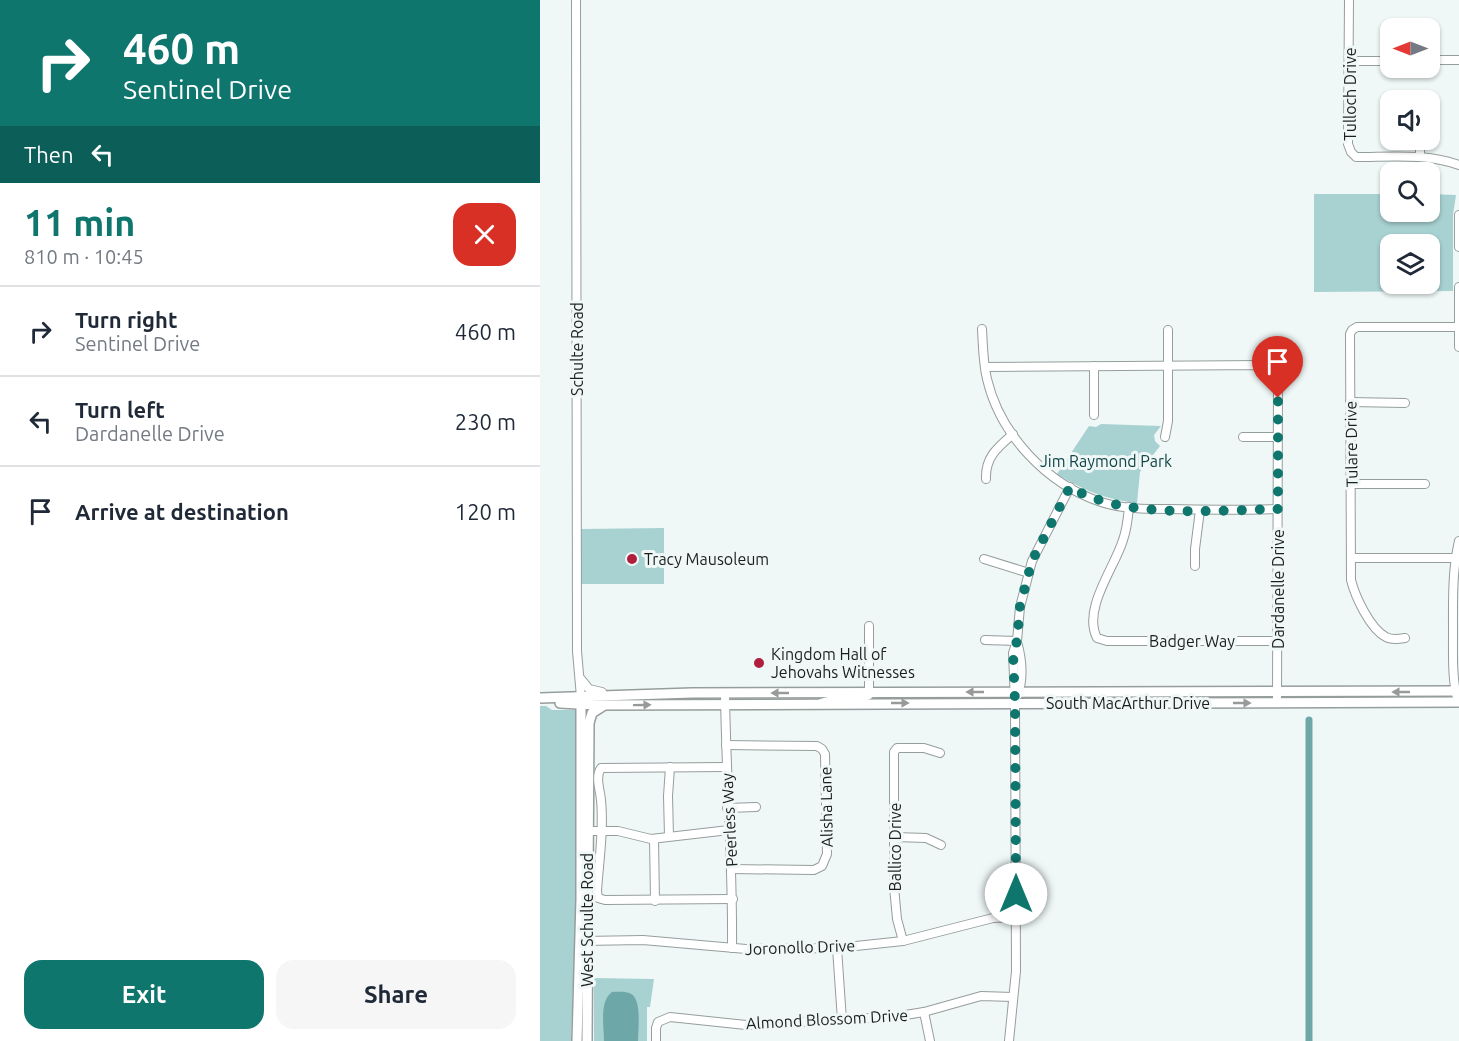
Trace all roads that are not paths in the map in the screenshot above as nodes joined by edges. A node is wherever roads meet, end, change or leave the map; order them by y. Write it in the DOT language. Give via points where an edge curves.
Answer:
graph roads {
  1 [pos="576,0"];
  2 [pos="1349,0"];
  3 [pos="1440,60"];
  4 [pos="1459,60"];
  5 [pos="1350,61"];
  6 [pos="1380,61"];
  7 [pos="1420,150"];
  8 [pos="1420,156"];
  9 [pos="1459,165"];
  10 [pos="1459,215"];
  11 [pos="1459,247"];
  12 [pos="1459,287"];
  13 [pos="1459,327"];
  14 [pos="982,329"];
  15 [pos="1168,330"];
  16 [pos="1459,347"];
  17 [pos="1094,366"];
  18 [pos="1167,366"];
  19 [pos="985,367"];
  20 [pos="1350,402"];
  21 [pos="1405,403"];
  22 [pos="1094,415"];
  23 [pos="1013,434"];
  24 [pos="1243,436"];
  25 [pos="1165,437"];
  26 [pos="1278,437"];
  27 [pos="986,479"];
  28 [pos="1351,484"];
  29 [pos="1425,484"];
  30 [pos="1070,487"];
  31 [pos="1129,507"];
  32 [pos="1278,509"];
  33 [pos="1200,510"];
  34 [pos="1459,541"];
  35 [pos="1351,558"];
  36 [pos="1457,558"];
  37 [pos="984,559"];
  38 [pos="1195,566"];
  39 [pos="1029,573"];
  40 [pos="870,626"];
  41 [pos="1405,638"];
  42 [pos="985,640"];
  43 [pos="1017,641"];
  44 [pos="1278,641"];
  45 [pos="579,675"];
  46 [pos="870,692"];
  47 [pos="1016,692"];
  48 [pos="1277,692"];
  49 [pos="725,693"];
  50 [pos="636,696"];
  51 [pos="1458,697"];
  52 [pos="540,698"];
  53 [pos="582,702"];
  54 [pos="1015,702"];
  55 [pos="1277,703"];
  56 [pos="540,704"];
  57 [pos="725,704"];
  58 [pos="821,704"];
  59 [pos="609,705"];
  60 [pos="726,745"];
  61 [pos="940,753"];
  62 [pos="670,767"];
  63 [pos="726,767"];
  64 [pos="588,800"];
  65 [pos="756,807"];
  66 [pos="727,808"];
  67 [pos="601,830"];
  68 [pos="588,831"];
  69 [pos="729,831"];
  70 [pos="669,836"];
  71 [pos="895,837"];
  72 [pos="654,839"];
  73 [pos="940,845"];
  74 [pos="731,869"];
  75 [pos="581,880"];
  76 [pos="733,899"];
  77 [pos="655,901"];
  78 [pos="1016,917"];
  79 [pos="584,941"];
  80 [pos="903,941"];
  81 [pos="732,948"];
  82 [pos="837,948"];
  83 [pos="1013,997"];
  84 [pos="924,1012"];
  85 [pos="842,1020"];
  86 [pos="577,1041"];
  87 [pos="587,1041"];
  88 [pos="656,1041"];
  89 [pos="930,1041"];
  90 [pos="1009,1041"];
  1 -- 45 [label="street, Schulte Road"];
  2 -- 5 [label="street, Tulloch Drive"];
  3 -- 4 [label="street"];
  5 -- 6 [label="street"];
  5 -- 8 [label="street, Tulloch Drive" via="1351,152 1356,157"];
  7 -- 8 [label="street"];
  8 -- 9 [label="street, Tulloch Drive"];
  10 -- 11 [label="street"];
  12 -- 13 [label="street"];
  13 -- 16 [label="street"];
  13 -- 20 [label="street, Tulare Drive" via="1352,330"];
  14 -- 19 [label="street"];
  15 -- 18 [label="street"];
  17 -- 18 [label="street"];
  17 -- 19 [label="street"];
  17 -- 22 [label="street"];
  18 -- 25 [label="street"];
  18 -- 26 [label="street, Dardanelle Drive" via="1276,367"];
  19 -- 23 [label="street" via="998,411"];
  20 -- 21 [label="street"];
  20 -- 28 [label="street, Tulare Drive"];
  23 -- 27 [label="street" via="990,456"];
  23 -- 30 [label="street" via="1026,453"];
  24 -- 26 [label="street"];
  26 -- 32 [label="street, Dardanelle Drive"];
  28 -- 29 [label="street"];
  28 -- 35 [label="street, Tulare Drive"];
  30 -- 31 [label="street" via="1101,502"];
  30 -- 39 [label="street" via="1042,538"];
  31 -- 33 [label="street"];
  31 -- 44 [label="street, Badger Way" via="1123,541 1096,606 1095,634 1101,640"];
  32 -- 33 [label="street"];
  32 -- 44 [label="street, Dardanelle Drive"];
  33 -- 38 [label="street"];
  34 -- 36 [label="street"];
  35 -- 36 [label="street"];
  35 -- 41 [label="street, Tulare Drive" via="1354,592 1368,619 1386,637"];
  36 -- 51 [label="street" via="1453,643"];
  37 -- 39 [label="street"];
  39 -- 43 [label="street" via="1020,606"];
  40 -- 46 [label="street"];
  42 -- 43 [label="street"];
  43 -- 47 [label="street" via="1020,654"];
  44 -- 48 [label="street, Dardanelle Drive"];
  45 -- 50 [label="street" via="585,687 594,692"];
  45 -- 53 [label="street, Schulte Road"];
  47 -- 46 [label="main road, South MacArthur Drive, one-way"];
  46 -- 49 [label="main road, South MacArthur Drive, one-way"];
  46 -- 58 [label="street" via="864,698"];
  47 -- 48 [label="main road, South MacArthur Drive"];
  47 -- 54 [label="street"];
  51 -- 48 [label="main road, South MacArthur Drive, one-way"];
  48 -- 55 [label="street, Dardanelle Drive"];
  49 -- 50 [label="main road, South MacArthur Drive"];
  49 -- 57 [label="street, Peerless Way"];
  50 -- 53 [label="main road, South MacArthur Drive"];
  51 -- 55 [label="main road, South MacArthur Drive"];
  52 -- 53 [label="main road"];
  53 -- 56 [label="main road"];
  53 -- 59 [label="main road, South MacArthur Drive"];
  53 -- 64 [label="main road, Schulte Road"];
  53 -- 75 [label="main road, Schulte Road"];
  54 -- 55 [label="main road, South MacArthur Drive, one-way"];
  58 -- 54 [label="main road, South MacArthur Drive, one-way"];
  54 -- 78 [label="street"];
  57 -- 58 [label="main road, South MacArthur Drive"];
  59 -- 57 [label="main road, South MacArthur Drive, one-way"];
  57 -- 60 [label="street, Peerless Way"];
  59 -- 64 [label="main road" via="596,709 589,720"];
  60 -- 63 [label="street, Peerless Way"];
  60 -- 74 [label="street, Alisha Lane" via="806,745 822,748 825,754 827,854 822,866 814,870"];
  61 -- 71 [label="street, Ballico Drive" via="924,748 897,748 894,752"];
  62 -- 63 [label="street"];
  62 -- 67 [label="street" via="601,768"];
  62 -- 70 [label="street"];
  63 -- 66 [label="street, Peerless Way"];
  64 -- 68 [label="main road, West Schulte Road"];
  65 -- 66 [label="street"];
  66 -- 69 [label="street, Peerless Way"];
  67 -- 68 [label="street"];
  67 -- 72 [label="street"];
  67 -- 77 [label="street" via="598,898"];
  68 -- 79 [label="main road, West Schulte Road"];
  69 -- 70 [label="street"];
  69 -- 74 [label="street, Peerless Way"];
  70 -- 72 [label="street"];
  71 -- 73 [label="street" via="926,838"];
  71 -- 80 [label="street, Ballico Drive" via="894,887"];
  72 -- 77 [label="street"];
  74 -- 76 [label="street, Peerless Way"];
  75 -- 79 [label="main road, West Schulte Road"];
  76 -- 77 [label="street"];
  76 -- 81 [label="street, Peerless Way"];
  78 -- 80 [label="street, Joronollo Drive" via="993,918"];
  78 -- 83 [label="street"];
  79 -- 81 [label="street, Joronollo Drive" via="643,940"];
  79 -- 86 [label="main road, West Schulte Road"];
  79 -- 87 [label="main road, West Schulte Road"];
  80 -- 82 [label="street, Joronollo Drive"];
  81 -- 82 [label="street, Joronollo Drive"];
  82 -- 85 [label="street"];
  83 -- 84 [label="street, Almond Blossom Drive" via="981,996"];
  83 -- 90 [label="street"];
  84 -- 85 [label="street, Almond Blossom Drive"];
  84 -- 89 [label="street"];
  85 -- 88 [label="street, Almond Blossom Drive" via="746,1025 663,1018 656,1028"];
}
